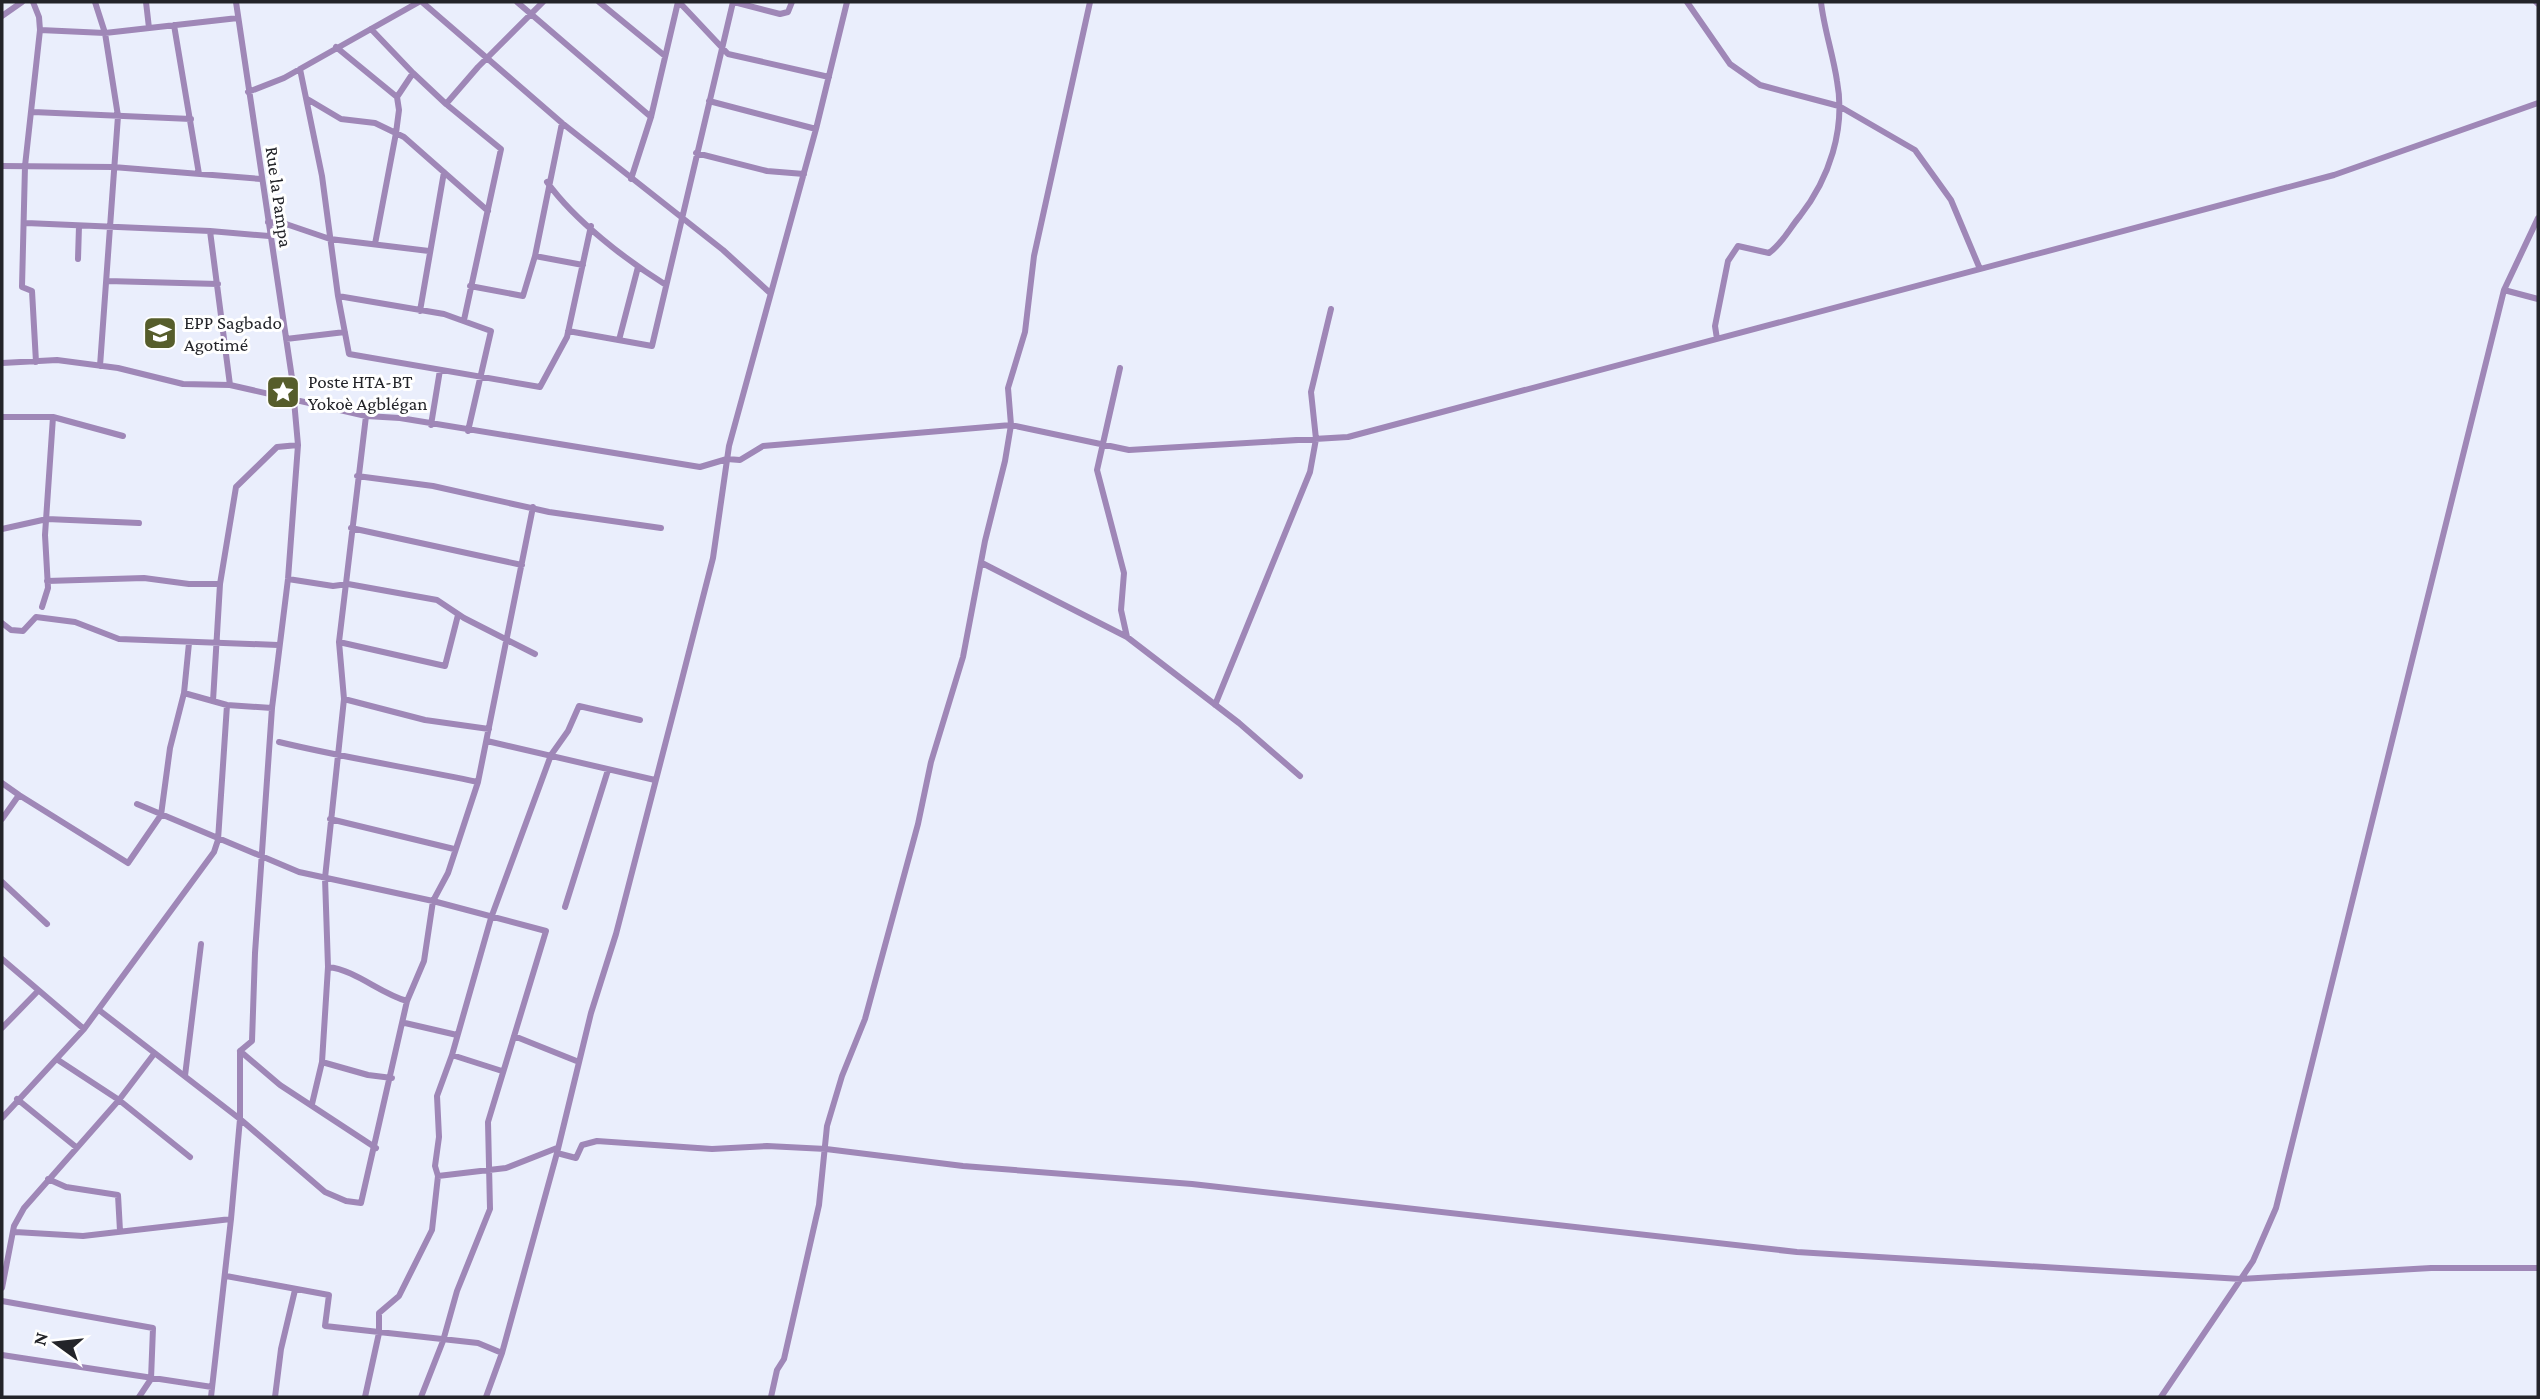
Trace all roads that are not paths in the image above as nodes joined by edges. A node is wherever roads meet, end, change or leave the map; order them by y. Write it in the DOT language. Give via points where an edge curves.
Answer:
graph roads {
  1 [pos="22,2"];
  2 [pos="33,2"];
  3 [pos="95,2"];
  4 [pos="146,2"];
  5 [pos="236,2"];
  6 [pos="421,2"];
  7 [pos="517,2"];
  8 [pos="543,2"];
  9 [pos="599,2"];
  10 [pos="678,2"];
  11 [pos="733,2"];
  12 [pos="792,2"];
  13 [pos="847,2"];
  14 [pos="1090,2"];
  15 [pos="1687,2"];
  16 [pos="1821,2"];
  17 [pos="531,15"];
  18 [pos="2,16"];
  19 [pos="238,18"];
  20 [pos="174,25"];
  21 [pos="149,28"];
  22 [pos="371,29"];
  23 [pos="40,30"];
  24 [pos="105,33"];
  25 [pos="336,47"];
  26 [pos="721,50"];
  27 [pos="487,57"];
  28 [pos="665,57"];
  29 [pos="300,69"];
  30 [pos="413,73"];
  31 [pos="828,77"];
  32 [pos="248,92"];
  33 [pos="397,97"];
  34 [pos="309,100"];
  35 [pos="709,101"];
  36 [pos="2538,103"];
  37 [pos="446,104"];
  38 [pos="1839,106"];
  39 [pos="33,112"];
  40 [pos="118,116"];
  41 [pos="651,117"];
  42 [pos="191,119"];
  43 [pos="562,123"];
  44 [pos="817,129"];
  45 [pos="396,134"];
  46 [pos="696,153"];
  47 [pos="2,166"];
  48 [pos="25,166"];
  49 [pos="113,167"];
  50 [pos="444,172"];
  51 [pos="199,174"];
  52 [pos="804,174"];
  53 [pos="261,179"];
  54 [pos="631,179"];
  55 [pos="547,182"];
  56 [pos="488,211"];
  57 [pos="2538,218"];
  58 [pos="682,219"];
  59 [pos="268,222"];
  60 [pos="26,223"];
  61 [pos="79,226"];
  62 [pos="108,226"];
  63 [pos="591,226"];
  64 [pos="211,231"];
  65 [pos="270,236"];
  66 [pos="330,239"];
  67 [pos="375,244"];
  68 [pos="429,251"];
  69 [pos="535,256"];
  70 [pos="78,259"];
  71 [pos="583,265"];
  72 [pos="638,267"];
  73 [pos="1980,269"];
  74 [pos="107,281"];
  75 [pos="218,285"];
  76 [pos="666,285"];
  77 [pos="470,286"];
  78 [pos="2504,289"];
  79 [pos="769,292"];
  80 [pos="338,296"];
  81 [pos="2538,299"];
  82 [pos="1331,309"];
  83 [pos="420,311"];
  84 [pos="464,320"];
  85 [pos="568,331"];
  86 [pos="345,332"];
  87 [pos="286,339"];
  88 [pos="1717,339"];
  89 [pos="619,340"];
  90 [pos="36,362"];
  91 [pos="2,363"];
  92 [pos="100,366"];
  93 [pos="1120,368"];
  94 [pos="440,370"];
  95 [pos="482,378"];
  96 [pos="230,385"];
  97 [pos="291,397"];
  98 [pos="366,416"];
  99 [pos="2,417"];
  100 [pos="53,417"];
  101 [pos="431,425"];
  102 [pos="1011,425"];
  103 [pos="468,431"];
  104 [pos="123,436"];
  105 [pos="1316,439"];
  106 [pos="1103,444"];
  107 [pos="299,445"];
  108 [pos="727,459"];
  109 [pos="357,476"];
  110 [pos="533,507"];
  111 [pos="47,521"];
  112 [pos="139,523"];
  113 [pos="351,527"];
  114 [pos="662,528"];
  115 [pos="2,529"];
  116 [pos="982,563"];
  117 [pos="522,565"];
  118 [pos="289,579"];
  119 [pos="47,582"];
  120 [pos="220,584"];
  121 [pos="348,584"];
  122 [pos="42,607"];
  123 [pos="458,615"];
  124 [pos="2,623"];
  125 [pos="1127,637"];
  126 [pos="508,640"];
  127 [pos="339,642"];
  128 [pos="189,643"];
  129 [pos="218,645"];
  130 [pos="278,645"];
  131 [pos="535,654"];
  132 [pos="184,693"];
  133 [pos="344,699"];
  134 [pos="214,701"];
  135 [pos="227,705"];
  136 [pos="1215,705"];
  137 [pos="272,708"];
  138 [pos="640,720"];
  139 [pos="489,729"];
  140 [pos="487,741"];
  141 [pos="279,742"];
  142 [pos="551,755"];
  143 [pos="340,757"];
  144 [pos="608,770"];
  145 [pos="1300,776"];
  146 [pos="655,780"];
  147 [pos="478,782"];
  148 [pos="2,783"];
  149 [pos="19,795"];
  150 [pos="137,804"];
  151 [pos="161,815"];
  152 [pos="330,818"];
  153 [pos="2,819"];
  154 [pos="218,840"];
  155 [pos="454,849"];
  156 [pos="262,859"];
  157 [pos="325,877"];
  158 [pos="2,882"];
  159 [pos="433,901"];
  160 [pos="565,907"];
  161 [pos="491,918"];
  162 [pos="47,924"];
  163 [pos="201,944"];
  164 [pos="2,959"];
  165 [pos="328,967"];
  166 [pos="37,992"];
  167 [pos="407,1001"];
  168 [pos="99,1010"];
  169 [pos="405,1023"];
  170 [pos="2,1028"];
  171 [pos="84,1030"];
  172 [pos="457,1035"];
  173 [pos="514,1036"];
  174 [pos="240,1051"];
  175 [pos="153,1054"];
  176 [pos="452,1055"];
  177 [pos="58,1060"];
  178 [pos="322,1062"];
  179 [pos="579,1062"];
  180 [pos="502,1071"];
  181 [pos="185,1076"];
  182 [pos="391,1078"];
  183 [pos="17,1099"];
  184 [pos="119,1100"];
  185 [pos="312,1104"];
  186 [pos="2,1118"];
  187 [pos="240,1119"];
  188 [pos="76,1147"];
  189 [pos="376,1148"];
  190 [pos="826,1149"];
  191 [pos="557,1151"];
  192 [pos="190,1157"];
  193 [pos="489,1169"];
  194 [pos="438,1177"];
  195 [pos="48,1179"];
  196 [pos="231,1219"];
  197 [pos="120,1231"];
  198 [pos="15,1232"];
  199 [pos="2538,1268"];
  200 [pos="226,1276"];
  201 [pos="2241,1279"];
  202 [pos="2,1288"];
  203 [pos="295,1290"];
  204 [pos="2,1301"];
  205 [pos="379,1333"];
  206 [pos="443,1341"];
  207 [pos="502,1353"];
  208 [pos="2,1355"];
  209 [pos="151,1379"];
  210 [pos="212,1387"];
  211 [pos="139,1397"];
  212 [pos="211,1397"];
  213 [pos="275,1397"];
  214 [pos="365,1397"];
  215 [pos="421,1397"];
  216 [pos="486,1397"];
  217 [pos="771,1397"];
  218 [pos="2161,1397"];
  1 -- 18 [label="street"];
  2 -- 23 [label="street"];
  3 -- 24 [label="street"];
  4 -- 21 [label="street"];
  5 -- 19 [label="street, Rue la Pampa"];
  6 -- 22 [label="street"];
  6 -- 27 [label="street"];
  7 -- 17 [label="street"];
  8 -- 17 [label="street"];
  9 -- 28 [label="street"];
  10 -- 26 [label="street"];
  10 -- 28 [label="street"];
  11 -- 12 [label="street" via="780,14 788,12"];
  11 -- 26 [label="street"];
  13 -- 31 [label="street"];
  14 -- 102 [label="street" via="1038,235 1025,332 1008,388"];
  15 -- 38 [label="street" via="1730,64 1760,85"];
  16 -- 38 [label="street"];
  17 -- 27 [label="street"];
  17 -- 41 [label="street"];
  19 -- 20 [label="street"];
  19 -- 32 [label="street, Rue la Pampa"];
  20 -- 21 [label="street"];
  20 -- 42 [label="street"];
  21 -- 24 [label="street"];
  22 -- 25 [label="street"];
  22 -- 30 [label="street"];
  23 -- 24 [label="street"];
  23 -- 39 [label="street"];
  24 -- 40 [label="street"];
  25 -- 29 [label="street"];
  25 -- 33 [label="street"];
  26 -- 31 [label="street"];
  26 -- 35 [label="street"];
  27 -- 37 [label="street"];
  27 -- 43 [label="street"];
  28 -- 41 [label="street"];
  29 -- 32 [label="street"];
  29 -- 34 [label="street"];
  30 -- 33 [label="street"];
  30 -- 37 [label="street"];
  31 -- 44 [label="street"];
  32 -- 53 [label="street, Rue la Pampa"];
  33 -- 45 [label="street"];
  34 -- 45 [label="street" via="341,120 375,123"];
  34 -- 66 [label="street"];
  35 -- 44 [label="street"];
  35 -- 46 [label="street"];
  36 -- 73 [label="street" via="2334,175"];
  37 -- 56 [label="street" via="501,149"];
  38 -- 73 [label="street" via="1915,150 1928,163 1951,200"];
  38 -- 88 [label="street" via="1833,151 1819,191 1780,245 1769,253 1738,246 1728,261"];
  39 -- 40 [label="street"];
  39 -- 48 [label="street"];
  40 -- 42 [label="street"];
  40 -- 49 [label="street"];
  41 -- 54 [label="street"];
  42 -- 51 [label="street"];
  43 -- 54 [label="street"];
  43 -- 55 [label="street"];
  44 -- 52 [label="street"];
  45 -- 50 [label="street"];
  45 -- 67 [label="street"];
  46 -- 52 [label="street" via="767,171"];
  46 -- 58 [label="street"];
  47 -- 48 [label="street"];
  48 -- 49 [label="street"];
  48 -- 60 [label="street"];
  49 -- 51 [label="street"];
  49 -- 62 [label="street"];
  50 -- 56 [label="street"];
  50 -- 68 [label="street"];
  51 -- 53 [label="street"];
  52 -- 79 [label="street"];
  53 -- 59 [label="street, Rue la Pampa"];
  54 -- 58 [label="street"];
  55 -- 63 [label="street"];
  55 -- 69 [label="street"];
  56 -- 77 [label="street"];
  57 -- 78 [label="street"];
  58 -- 76 [label="street"];
  58 -- 79 [label="street"];
  59 -- 65 [label="street, Rue la Pampa"];
  59 -- 66 [label="street"];
  60 -- 61 [label="street"];
  60 -- 90 [label="street" via="22,287 32,291"];
  61 -- 62 [label="street"];
  61 -- 70 [label="street"];
  62 -- 64 [label="street"];
  62 -- 74 [label="street"];
  63 -- 71 [label="street"];
  63 -- 72 [label="street"];
  64 -- 65 [label="street"];
  64 -- 75 [label="street"];
  65 -- 87 [label="street, Rue la Pampa"];
  66 -- 67 [label="street"];
  66 -- 80 [label="street"];
  67 -- 68 [label="street"];
  68 -- 83 [label="street"];
  69 -- 71 [label="street"];
  69 -- 77 [label="street" via="523,296"];
  71 -- 85 [label="street"];
  72 -- 76 [label="street"];
  72 -- 89 [label="street"];
  73 -- 88 [label="street"];
  74 -- 75 [label="street"];
  74 -- 92 [label="street"];
  75 -- 96 [label="street"];
  76 -- 89 [label="street" via="652,346"];
  77 -- 84 [label="street"];
  78 -- 81 [label="street"];
  78 -- 201 [label="street" via="2276,1208 2264,1241"];
  79 -- 108 [label="street"];
  80 -- 83 [label="street"];
  80 -- 86 [label="street"];
  82 -- 105 [label="street" via="1311,392"];
  83 -- 84 [label="street"];
  84 -- 95 [label="street" via="491,331"];
  85 -- 89 [label="street"];
  85 -- 95 [label="street" via="540,387"];
  86 -- 87 [label="street"];
  86 -- 94 [label="street" via="349,354"];
  87 -- 97 [label="street, Rue la Pampa"];
  88 -- 105 [label="street" via="1348,437"];
  90 -- 91 [label="street"];
  90 -- 92 [label="street"];
  92 -- 96 [label="street" via="183,384"];
  93 -- 106 [label="street"];
  94 -- 95 [label="street"];
  94 -- 101 [label="street"];
  95 -- 103 [label="street"];
  96 -- 97 [label="street"];
  97 -- 98 [label="street"];
  97 -- 107 [label="street, Rue la Pampa"];
  98 -- 101 [label="street"];
  98 -- 109 [label="street"];
  99 -- 100 [label="street"];
  100 -- 104 [label="street"];
  100 -- 111 [label="street"];
  101 -- 103 [label="street"];
  102 -- 106 [label="street"];
  102 -- 108 [label="street" via="763,446 740,460"];
  102 -- 116 [label="street"];
  103 -- 108 [label="street" via="700,467"];
  105 -- 106 [label="street" via="1129,450"];
  105 -- 136 [label="street" via="1310,472"];
  106 -- 125 [label="street" via="1097,470 1125,573 1121,610"];
  107 -- 118 [label="street, Rue la Pampa"];
  107 -- 120 [label="street" via="277,447 236,487"];
  108 -- 146 [label="street" via="713,558"];
  109 -- 110 [label="street"];
  109 -- 113 [label="street"];
  110 -- 114 [label="street"];
  110 -- 117 [label="street"];
  111 -- 112 [label="street"];
  111 -- 115 [label="street"];
  111 -- 119 [label="street"];
  113 -- 117 [label="street"];
  113 -- 121 [label="street"];
  116 -- 125 [label="street"];
  116 -- 190 [label="street" via="918,824 865,1019 827,1126"];
  117 -- 126 [label="street"];
  118 -- 121 [label="street"];
  118 -- 130 [label="street, Rue la Pampa"];
  119 -- 120 [label="street" via="144,578"];
  119 -- 122 [label="street"];
  120 -- 129 [label="street"];
  121 -- 123 [label="street" via="437,600"];
  121 -- 127 [label="street"];
  123 -- 126 [label="street"];
  123 -- 127 [label="street" via="445,666"];
  124 -- 128 [label="street" via="23,631 36,617 75,622 119,639"];
  125 -- 136 [label="street"];
  126 -- 131 [label="street"];
  126 -- 139 [label="street"];
  127 -- 133 [label="street"];
  128 -- 129 [label="street"];
  128 -- 132 [label="street"];
  129 -- 130 [label="street"];
  129 -- 134 [label="street"];
  130 -- 137 [label="street, Rue la Pampa"];
  132 -- 134 [label="street"];
  132 -- 151 [label="street"];
  133 -- 139 [label="street" via="425,720"];
  133 -- 143 [label="street"];
  134 -- 135 [label="street"];
  135 -- 137 [label="street"];
  135 -- 154 [label="street"];
  136 -- 145 [label="street"];
  137 -- 156 [label="street, Rue la Pampa"];
  138 -- 142 [label="street" via="579,706"];
  139 -- 140 [label="street"];
  140 -- 142 [label="street"];
  140 -- 147 [label="street"];
  141 -- 143 [label="street"];
  142 -- 144 [label="street"];
  142 -- 161 [label="street"];
  143 -- 147 [label="street"];
  143 -- 152 [label="street"];
  144 -- 146 [label="street"];
  144 -- 160 [label="street"];
  146 -- 179 [label="street"];
  147 -- 155 [label="street"];
  148 -- 149 [label="street"];
  149 -- 151 [label="street" via="128,863"];
  149 -- 153 [label="street"];
  150 -- 151 [label="street"];
  151 -- 154 [label="street"];
  152 -- 155 [label="street"];
  152 -- 157 [label="street"];
  154 -- 156 [label="street"];
  154 -- 168 [label="street" via="207,863"];
  155 -- 159 [label="street"];
  156 -- 157 [label="street"];
  156 -- 174 [label="street, Rue la Pampa" via="252,1041"];
  157 -- 159 [label="street"];
  157 -- 165 [label="street"];
  158 -- 162 [label="street"];
  159 -- 161 [label="street"];
  159 -- 167 [label="street" via="424,961"];
  161 -- 172 [label="street"];
  161 -- 173 [label="street" via="546,931"];
  163 -- 181 [label="street"];
  164 -- 166 [label="street"];
  165 -- 167 [label="street"];
  165 -- 178 [label="street"];
  166 -- 170 [label="street"];
  166 -- 171 [label="street"];
  167 -- 169 [label="street"];
  168 -- 171 [label="street"];
  168 -- 175 [label="street"];
  169 -- 172 [label="street"];
  169 -- 182 [label="street"];
  171 -- 177 [label="street"];
  172 -- 176 [label="street"];
  173 -- 179 [label="street"];
  173 -- 180 [label="street"];
  174 -- 185 [label="street" via="280,1085"];
  174 -- 187 [label="street"];
  175 -- 181 [label="street"];
  175 -- 184 [label="street"];
  176 -- 180 [label="street"];
  176 -- 194 [label="street" via="437,1096"];
  177 -- 183 [label="street"];
  177 -- 184 [label="street"];
  178 -- 182 [label="street"];
  178 -- 185 [label="street"];
  179 -- 191 [label="street"];
  180 -- 193 [label="street" via="488,1122"];
  181 -- 187 [label="street"];
  182 -- 189 [label="street"];
  183 -- 186 [label="street"];
  183 -- 188 [label="street"];
  184 -- 188 [label="street"];
  184 -- 192 [label="street"];
  185 -- 189 [label="street"];
  187 -- 189 [label="street" via="325,1192 346,1201 361,1203"];
  187 -- 196 [label="street"];
  188 -- 195 [label="street"];
  190 -- 191 [label="street" via="712,1149 597,1141 582,1145 576,1158"];
  190 -- 201 [label="street" via="963,1166 1192,1184 1797,1252"];
  190 -- 217 [label="street" via="817,1216"];
  191 -- 193 [label="street"];
  191 -- 207 [label="street"];
  193 -- 194 [label="street"];
  193 -- 206 [label="street" via="490,1209 457,1291"];
  194 -- 205 [label="street" via="432,1230 399,1296 379,1313"];
  195 -- 197 [label="street" via="66,1187 118,1195"];
  195 -- 198 [label="street" via="24,1208"];
  196 -- 197 [label="street"];
  196 -- 200 [label="street"];
  197 -- 198 [label="street" via="83,1236"];
  198 -- 202 [label="street"];
  199 -- 201 [label="street" via="2431,1268"];
  200 -- 203 [label="street"];
  200 -- 210 [label="street"];
  201 -- 218 [label="street"];
  203 -- 205 [label="street" via="329,1295 325,1326"];
  203 -- 213 [label="street"];
  204 -- 209 [label="street" via="153,1328"];
  205 -- 206 [label="street"];
  205 -- 214 [label="street"];
  206 -- 207 [label="street" via="478,1343"];
  206 -- 215 [label="street"];
  207 -- 216 [label="street"];
  208 -- 209 [label="street"];
  209 -- 210 [label="street"];
  209 -- 211 [label="street"];
  210 -- 212 [label="street"];
}
